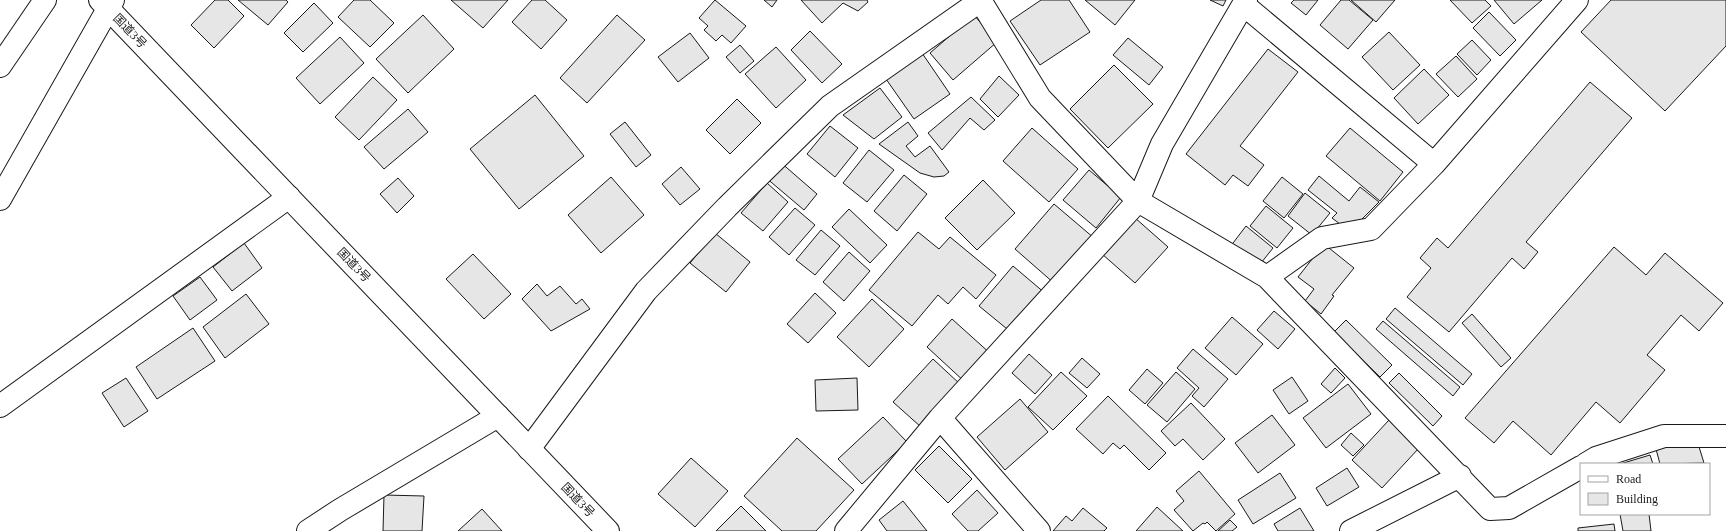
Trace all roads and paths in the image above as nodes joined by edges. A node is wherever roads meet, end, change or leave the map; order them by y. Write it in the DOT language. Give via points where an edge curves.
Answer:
graph roads {
  1 [pos="45,0"];
  2 [pos="980,0"];
  3 [pos="1577,0"];
  4 [pos="1245,2"];
  5 [pos="107,3"];
  6 [pos="0,66"];
  7 [pos="1434,164"];
  8 [pos="289,197"];
  9 [pos="0,199"];
  10 [pos="1138,201"];
  11 [pos="1267,277"];
  12 [pos="0,406"];
  13 [pos="498,416"];
  14 [pos="940,418"];
  15 [pos="1726,436"];
  16 [pos="529,449"];
  17 [pos="1588,463"];
  18 [pos="1580,468"];
  19 [pos="1460,476"];
  20 [pos="308,531"];
  21 [pos="608,531"];
  22 [pos="846,531"];
  23 [pos="1039,531"];
  24 [pos="1351,531"];
  1 -- 6 [label="main road"];
  2 -- 10 [label="main road" via="1040,98"];
  2 -- 16 [label="main road" via="830,106 727,207 646,291"];
  3 -- 7 [label="main road"];
  4 -- 7 [label="main road"];
  4 -- 10 [label="main road" via="1162,144"];
  5 -- 8 [label="main road, 国道3号"];
  5 -- 9 [label="main road"];
  7 -- 11 [label="main road" via="1372,229 1322,238"];
  8 -- 12 [label="main road"];
  8 -- 13 [label="main road, 国道3号"];
  10 -- 11 [label="main road"];
  10 -- 14 [label="main road"];
  11 -- 19 [label="main road"];
  13 -- 16 [label="main road, 国道3号"];
  13 -- 20 [label="main road"];
  14 -- 22 [label="main road"];
  14 -- 23 [label="main road"];
  15 -- 17 [label="main road" via="1664,436"];
  16 -- 21 [label="main road, 国道3号"];
  18 -- 19 [label="main road" via="1509,508 1490,508"];
  19 -- 24 [label="main road"];
}
